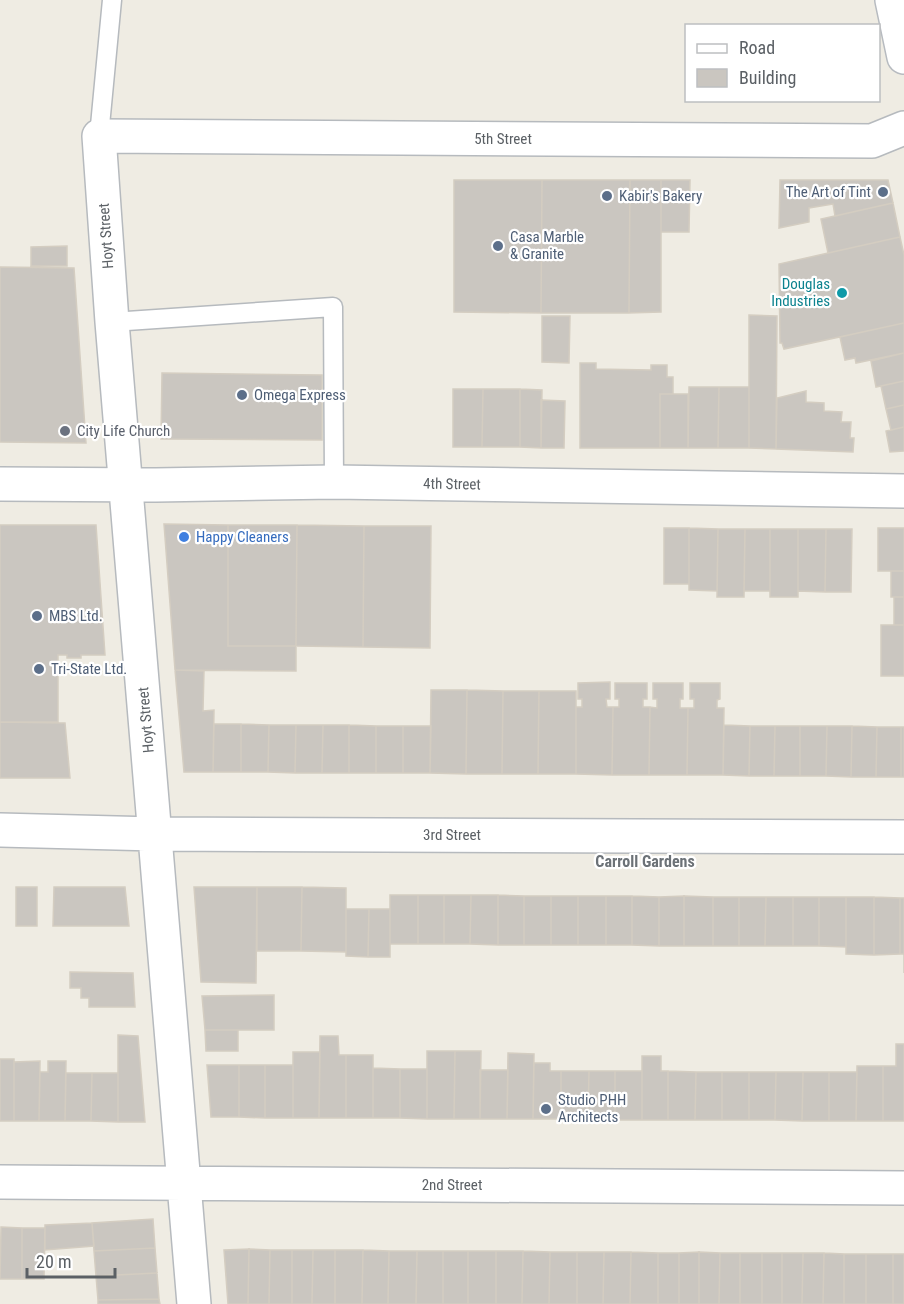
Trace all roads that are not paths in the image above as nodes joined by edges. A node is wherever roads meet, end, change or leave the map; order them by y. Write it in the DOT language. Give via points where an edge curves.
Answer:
graph roads {
  1 [pos="112,0"];
  2 [pos="892,0"];
  3 [pos="904,57"];
  4 [pos="904,128"];
  5 [pos="99,136"];
  6 [pos="112,322"];
  7 [pos="334,482"];
  8 [pos="0,484"];
  9 [pos="126,484"];
  10 [pos="904,491"];
  11 [pos="0,831"];
  12 [pos="155,834"];
  13 [pos="904,837"];
  14 [pos="0,1182"];
  15 [pos="184,1183"];
  16 [pos="904,1188"];
  17 [pos="194,1304"];
  1 -- 5 [label="lane"];
  2 -- 3 [label="street"];
  4 -- 5 [label="street, 5th Street" via="872,141"];
  5 -- 6 [label="street, Hoyt Street"];
  6 -- 7 [label="lane" via="333,307"];
  6 -- 9 [label="street, Hoyt Street"];
  7 -- 9 [label="street, 4th Street"];
  7 -- 10 [label="street, 4th Street"];
  8 -- 9 [label="street, 4th Street"];
  9 -- 12 [label="street, Hoyt Street"];
  11 -- 12 [label="street, 3rd Street"];
  12 -- 13 [label="street, 3rd Street"];
  12 -- 15 [label="street, Hoyt Street"];
  14 -- 15 [label="street, 2nd Street"];
  15 -- 16 [label="street, 2nd Street"];
  15 -- 17 [label="street, Hoyt Street"];
}
